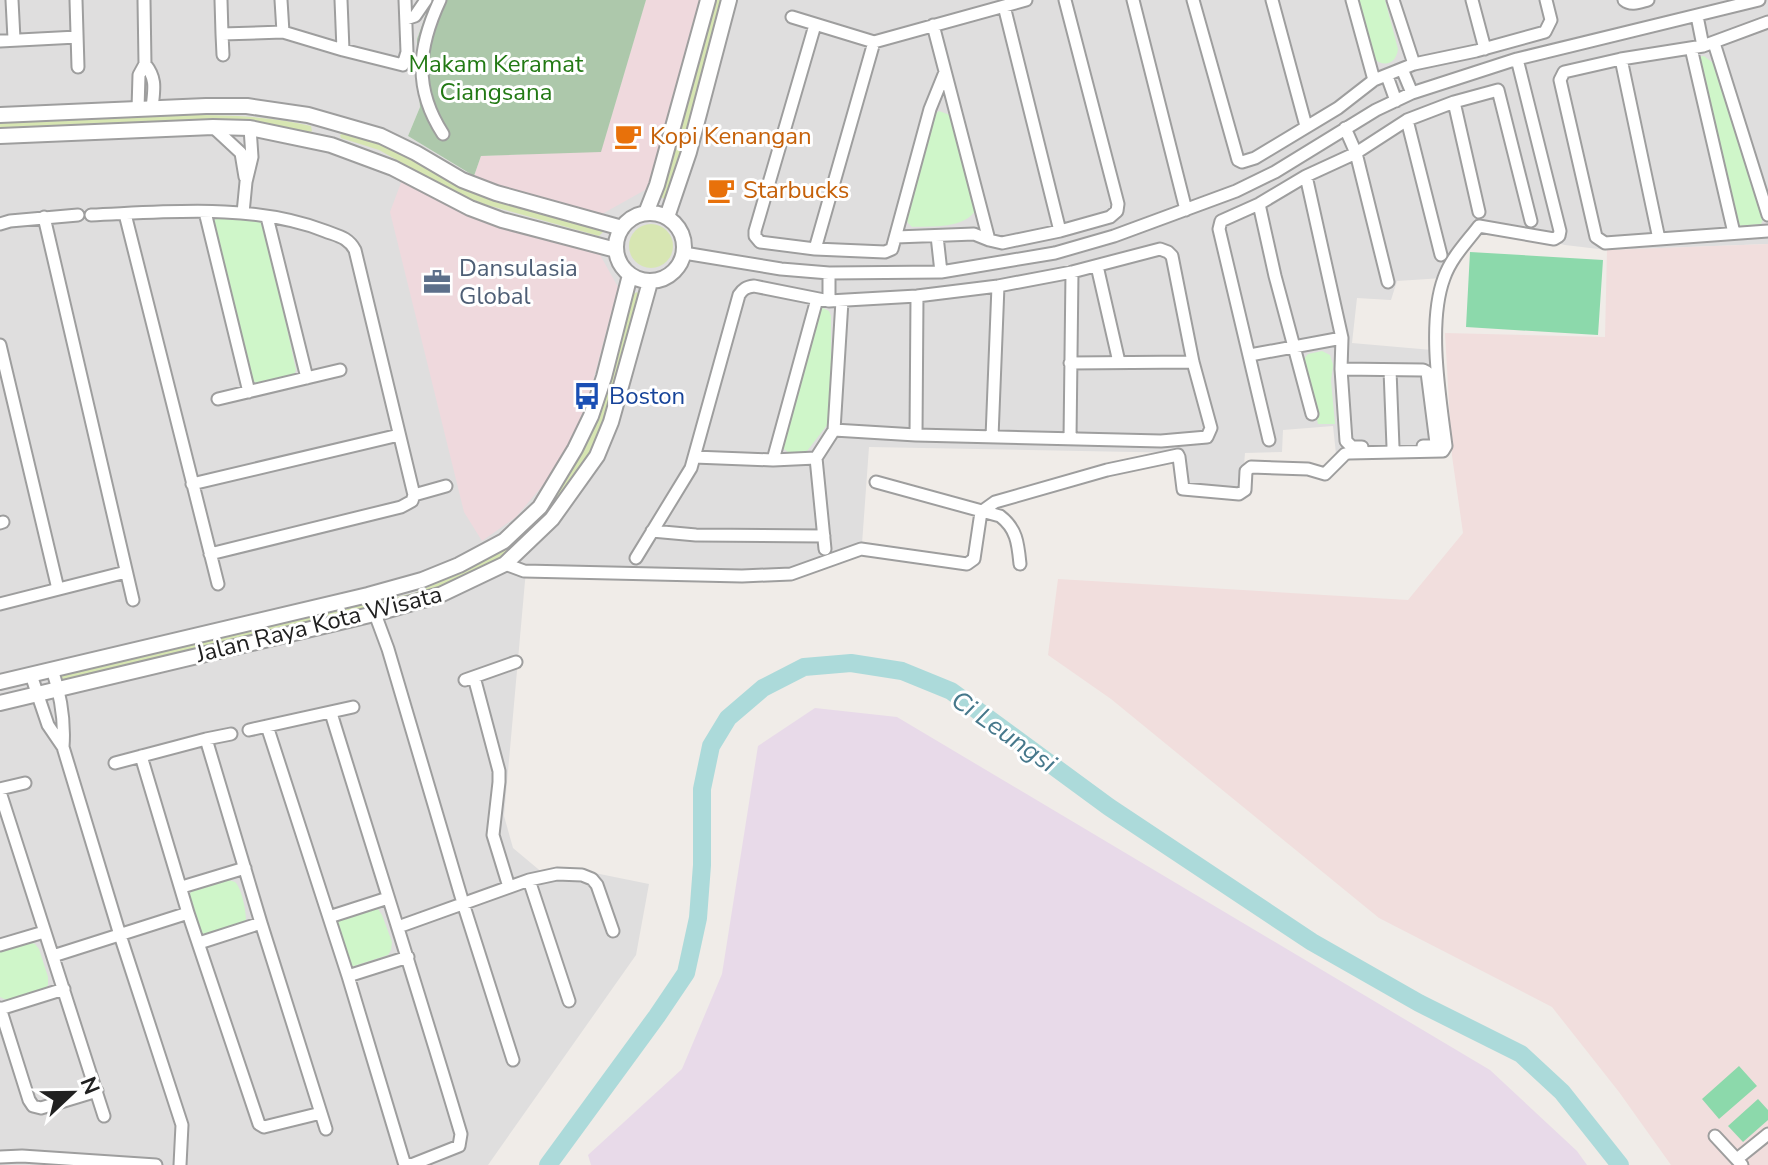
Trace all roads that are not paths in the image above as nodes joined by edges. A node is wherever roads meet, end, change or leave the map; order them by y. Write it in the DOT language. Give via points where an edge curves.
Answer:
graph roads {
  1 [pos="12,0"];
  2 [pos="76,0"];
  3 [pos="144,0"];
  4 [pos="221,0"];
  5 [pos="281,0"];
  6 [pos="341,0"];
  7 [pos="405,0"];
  8 [pos="426,0"];
  9 [pos="440,0"];
  10 [pos="708,0"];
  11 [pos="729,0"];
  12 [pos="1026,0"];
  13 [pos="1065,0"];
  14 [pos="1133,0"];
  15 [pos="1193,0"];
  16 [pos="1272,0"];
  17 [pos="1352,0"];
  18 [pos="1393,0"];
  19 [pos="1472,0"];
  20 [pos="1546,0"];
  21 [pos="1624,0"];
  22 [pos="1648,0"];
  23 [pos="1759,0"];
  24 [pos="1004,6"];
  25 [pos="1697,16"];
  26 [pos="792,17"];
  27 [pos="406,19"];
  28 [pos="1768,22"];
  29 [pos="815,25"];
  30 [pos="933,25"];
  31 [pos="283,32"];
  32 [pos="222,34"];
  33 [pos="77,37"];
  34 [pos="14,39"];
  35 [pos="0,41"];
  36 [pos="874,42"];
  37 [pos="1702,46"];
  38 [pos="1485,49"];
  39 [pos="343,50"];
  40 [pos="223,55"];
  41 [pos="1517,59"];
  42 [pos="1621,59"];
  43 [pos="1414,64"];
  44 [pos="78,67"];
  45 [pos="1402,69"];
  46 [pos="945,72"];
  47 [pos="1387,76"];
  48 [pos="1374,80"];
  49 [pos="1412,93"];
  50 [pos="1396,101"];
  51 [pos="1454,102"];
  52 [pos="145,108"];
  53 [pos="0,115"];
  54 [pos="1407,120"];
  55 [pos="337,123"];
  56 [pos="1306,126"];
  57 [pos="213,127"];
  58 [pos="250,128"];
  59 [pos="1345,128"];
  60 [pos="443,134"];
  61 [pos="0,136"];
  62 [pos="331,145"];
  63 [pos="1356,153"];
  64 [pos="1306,176"];
  65 [pos="246,182"];
  66 [pos="1259,204"];
  67 [pos="1186,210"];
  68 [pos="205,212"];
  69 [pos="1479,212"];
  70 [pos="243,213"];
  71 [pos="646,213"];
  72 [pos="125,214"];
  73 [pos="78,215"];
  74 [pos="91,215"];
  75 [pos="1768,215"];
  76 [pos="44,217"];
  77 [pos="267,217"];
  78 [pos="667,217"];
  79 [pos="1531,221"];
  80 [pos="0,224"];
  81 [pos="622,228"];
  82 [pos="1060,231"];
  83 [pos="1768,231"];
  84 [pos="1734,233"];
  85 [pos="937,236"];
  86 [pos="896,237"];
  87 [pos="1659,239"];
  88 [pos="989,240"];
  89 [pos="815,249"];
  90 [pos="616,250"];
  91 [pos="684,253"];
  92 [pos="1441,255"];
  93 [pos="1097,266"];
  94 [pos="941,272"];
  95 [pos="1072,272"];
  96 [pos="829,273"];
  97 [pos="630,275"];
  98 [pos="650,282"];
  99 [pos="1388,282"];
  100 [pos="998,286"];
  101 [pos="917,296"];
  102 [pos="830,300"];
  103 [pos="1342,338"];
  104 [pos="0,345"];
  105 [pos="1293,347"];
  106 [pos="1250,355"];
  107 [pos="1119,362"];
  108 [pos="1193,362"];
  109 [pos="1070,363"];
  110 [pos="1341,369"];
  111 [pos="340,370"];
  112 [pos="1390,370"];
  113 [pos="307,378"];
  114 [pos="249,392"];
  115 [pos="218,399"];
  116 [pos="1312,414"];
  117 [pos="834,430"];
  118 [pos="399,435"];
  119 [pos="916,435"];
  120 [pos="992,437"];
  121 [pos="1070,439"];
  122 [pos="1269,440"];
  123 [pos="1393,447"];
  124 [pos="694,457"];
  125 [pos="816,458"];
  126 [pos="773,460"];
  127 [pos="876,482"];
  128 [pos="192,484"];
  129 [pos="446,486"];
  130 [pos="414,495"];
  131 [pos="981,512"];
  132 [pos="652,531"];
  133 [pos="824,536"];
  134 [pos="825,549"];
  135 [pos="210,554"];
  136 [pos="636,558"];
  137 [pos="505,564"];
  138 [pos="1020,564"];
  139 [pos="126,572"];
  140 [pos="218,584"];
  141 [pos="58,589"];
  142 [pos="368,595"];
  143 [pos="133,600"];
  144 [pos="0,604"];
  145 [pos="374,614"];
  146 [pos="516,662"];
  147 [pos="52,669"];
  148 [pos="31,675"];
  149 [pos="0,682"];
  150 [pos="59,690"];
  151 [pos="36,695"];
  152 [pos="0,703"];
  153 [pos="353,707"];
  154 [pos="331,713"];
  155 [pos="267,726"];
  156 [pos="249,730"];
  157 [pos="231,734"];
  158 [pos="206,739"];
  159 [pos="63,747"];
  160 [pos="141,756"];
  161 [pos="115,763"];
  162 [pos="25,783"];
  163 [pos="0,790"];
  164 [pos="245,868"];
  165 [pos="529,880"];
  166 [pos="182,887"];
  167 [pos="509,887"];
  168 [pos="388,898"];
  169 [pos="463,903"];
  170 [pos="188,913"];
  171 [pos="329,917"];
  172 [pos="261,923"];
  173 [pos="398,927"];
  174 [pos="613,931"];
  175 [pos="44,932"];
  176 [pos="120,935"];
  177 [pos="199,943"];
  178 [pos="0,945"];
  179 [pos="53,956"];
  180 [pos="408,957"];
  181 [pos="348,976"];
  182 [pos="64,989"];
  183 [pos="569,1001"];
  184 [pos="0,1008"];
  185 [pos="513,1060"];
  186 [pos="97,1091"];
  187 [pos="321,1113"];
  188 [pos="104,1116"];
  189 [pos="326,1129"];
  190 [pos="1768,1134"];
  191 [pos="1715,1136"];
  192 [pos="0,1157"];
  193 [pos="1740,1162"];
  194 [pos="156,1165"];
  195 [pos="180,1165"];
  1 -- 34 [label="street"];
  2 -- 33 [label="street"];
  3 -- 52 [label="street" via="145,64 139,75"];
  4 -- 32 [label="street"];
  5 -- 31 [label="street"];
  6 -- 39 [label="street"];
  7 -- 27 [label="street"];
  8 -- 27 [label="street" via="415,16"];
  9 -- 60 [label="street" via="425,33 422,73 424,96"];
  10 -- 71 [label="street"];
  11 -- 78 [label="street"];
  12 -- 24 [label="street"];
  13 -- 82 [label="street" via="1118,204 1110,217"];
  14 -- 67 [label="street"];
  15 -- 56 [label="street" via="1238,160 1255,158"];
  16 -- 56 [label="street"];
  17 -- 48 [label="street"];
  18 -- 43 [label="street"];
  19 -- 38 [label="street"];
  20 -- 38 [label="street" via="1551,20 1545,32"];
  21 -- 22 [label="street"];
  23 -- 25 [label="street"];
  24 -- 30 [label="street"];
  24 -- 82 [label="street"];
  25 -- 37 [label="street"];
  25 -- 41 [label="street"];
  26 -- 29 [label="street"];
  27 -- 39 [label="street" via="403,65"];
  28 -- 37 [label="street"];
  29 -- 36 [label="street"];
  29 -- 89 [label="street" via="755,236 760,242"];
  30 -- 36 [label="street"];
  30 -- 46 [label="street"];
  31 -- 32 [label="street"];
  31 -- 39 [label="street"];
  32 -- 40 [label="street"];
  33 -- 34 [label="street"];
  33 -- 44 [label="street"];
  34 -- 35 [label="street"];
  36 -- 89 [label="street"];
  37 -- 42 [label="street"];
  37 -- 75 [label="street"];
  37 -- 84 [label="street"];
  38 -- 43 [label="street"];
  41 -- 49 [label="street"];
  41 -- 131 [label="street" via="1560,231 1554,239 1479,226 1448,268 1436,341 1443,451 1349,453 1325,474 1251,467 1239,494 1183,489 1178,455 995,502"];
  42 -- 87 [label="street"];
  42 -- 87 [label="street" via="1564,72 1560,80 1596,237 1605,243"];
  43 -- 45 [label="street"];
  45 -- 47 [label="street"];
  45 -- 49 [label="street"];
  46 -- 86 [label="street"];
  46 -- 88 [label="street"];
  47 -- 48 [label="street"];
  47 -- 50 [label="street"];
  48 -- 56 [label="street"];
  49 -- 50 [label="street"];
  50 -- 59 [label="street"];
  51 -- 54 [label="street"];
  51 -- 69 [label="street"];
  51 -- 79 [label="street" via="1498,90"];
  52 -- 53 [label="street"];
  52 -- 55 [label="street" via="247,106"];
  54 -- 63 [label="street"];
  54 -- 92 [label="street"];
  55 -- 62 [label="street"];
  55 -- 81 [label="street" via="381,136 496,193"];
  57 -- 58 [label="street"];
  57 -- 61 [label="street"];
  57 -- 65 [label="street" via="241,153"];
  58 -- 62 [label="street"];
  58 -- 65 [label="street" via="252,157"];
  59 -- 63 [label="street"];
  59 -- 67 [label="street" via="1275,172"];
  62 -- 90 [label="street" via="502,220"];
  63 -- 64 [label="street"];
  63 -- 99 [label="street"];
  64 -- 66 [label="street"];
  64 -- 103 [label="street"];
  65 -- 70 [label="street"];
  66 -- 105 [label="street"];
  66 -- 106 [label="street" via="1219,224"];
  67 -- 94 [label="street" via="1055,253"];
  68 -- 70 [label="street"];
  68 -- 72 [label="street"];
  68 -- 114 [label="street"];
  70 -- 77 [label="street"];
  71 -- 78 [label="street"];
  71 -- 81 [label="street"];
  72 -- 74 [label="street"];
  72 -- 128 [label="street"];
  73 -- 76 [label="street"];
  76 -- 80 [label="street"];
  76 -- 139 [label="street"];
  77 -- 113 [label="street"];
  77 -- 118 [label="street" via="310,225 352,244"];
  78 -- 91 [label="street" via="682,234"];
  81 -- 90 [label="street"];
  82 -- 88 [label="street" via="1002,243"];
  83 -- 84 [label="street"];
  84 -- 87 [label="street"];
  85 -- 86 [label="street"];
  85 -- 88 [label="street" via="974,234"];
  85 -- 94 [label="street"];
  86 -- 89 [label="street" via="885,252"];
  90 -- 97 [label="street"];
  91 -- 96 [label="street"];
  91 -- 98 [label="street" via="671,275"];
  93 -- 95 [label="street"];
  93 -- 107 [label="street"];
  93 -- 108 [label="street" via="1160,249 1168,252"];
  94 -- 96 [label="street"];
  95 -- 100 [label="street"];
  95 -- 109 [label="street"];
  96 -- 102 [label="street"];
  97 -- 98 [label="street"];
  97 -- 142 [label="street, Jalan Raya Kota Wisata" via="591,416 540,507 504,541 459,565"];
  98 -- 137 [label="street, Jalan Raya Kota Wisata" via="597,456 552,519"];
  100 -- 101 [label="street"];
  100 -- 120 [label="street"];
  101 -- 102 [label="street"];
  101 -- 119 [label="street"];
  102 -- 117 [label="street"];
  102 -- 124 [label="street" via="754,286 742,290"];
  102 -- 126 [label="street"];
  103 -- 105 [label="street"];
  103 -- 110 [label="street"];
  104 -- 141 [label="street"];
  105 -- 106 [label="street"];
  105 -- 116 [label="street"];
  106 -- 122 [label="street"];
  107 -- 108 [label="street"];
  107 -- 109 [label="street"];
  108 -- 121 [label="street" via="1211,428 1207,437"];
  109 -- 121 [label="street"];
  110 -- 112 [label="street"];
  110 -- 123 [label="street" via="1346,441 1352,447"];
  111 -- 113 [label="street"];
  112 -- 123 [label="street"];
  112 -- 123 [label="street" via="1427,372 1436,443"];
  113 -- 114 [label="street"];
  114 -- 115 [label="street"];
  117 -- 119 [label="street"];
  117 -- 125 [label="street"];
  118 -- 128 [label="street"];
  118 -- 130 [label="street"];
  119 -- 120 [label="street"];
  120 -- 121 [label="street"];
  124 -- 126 [label="street"];
  124 -- 132 [label="street"];
  125 -- 126 [label="street"];
  125 -- 133 [label="street"];
  127 -- 131 [label="street"];
  128 -- 135 [label="street"];
  129 -- 130 [label="street"];
  130 -- 135 [label="street" via="401,507"];
  131 -- 137 [label="street" via="974,559 967,564 861,549 791,574 524,571"];
  131 -- 138 [label="street" via="1009,523"];
  132 -- 133 [label="street"];
  132 -- 136 [label="street"];
  133 -- 134 [label="street"];
  135 -- 140 [label="street"];
  137 -- 145 [label="street, Jalan Raya Kota Wisata" via="440,595"];
  139 -- 141 [label="street"];
  139 -- 143 [label="street"];
  141 -- 144 [label="street"];
  142 -- 145 [label="street"];
  142 -- 147 [label="street, Jalan Raya Kota Wisata"];
  145 -- 150 [label="street, Jalan Raya Kota Wisata"];
  145 -- 169 [label="street"];
  146 -- 167 [label="street" via="469,678 499,771 493,835"];
  147 -- 148 [label="street, Jalan Raya Kota Wisata"];
  147 -- 150 [label="street"];
  148 -- 149 [label="street, Jalan Raya Kota Wisata"];
  148 -- 151 [label="street"];
  150 -- 151 [label="street, Jalan Raya Kota Wisata"];
  150 -- 159 [label="street"];
  151 -- 152 [label="street, Jalan Raya Kota Wisata"];
  151 -- 159 [label="street"];
  153 -- 154 [label="street"];
  154 -- 155 [label="street"];
  154 -- 168 [label="street"];
  155 -- 156 [label="street"];
  155 -- 171 [label="street"];
  157 -- 158 [label="street"];
  158 -- 160 [label="street"];
  158 -- 164 [label="street"];
  159 -- 176 [label="street"];
  160 -- 161 [label="street"];
  160 -- 166 [label="street"];
  162 -- 163 [label="street"];
  163 -- 175 [label="street"];
  164 -- 166 [label="street"];
  164 -- 172 [label="street"];
  165 -- 167 [label="street"];
  165 -- 174 [label="street" via="565,873 592,879"];
  165 -- 183 [label="street"];
  166 -- 170 [label="street"];
  167 -- 169 [label="street"];
  168 -- 171 [label="street"];
  168 -- 173 [label="street"];
  169 -- 173 [label="street"];
  169 -- 185 [label="street"];
  170 -- 176 [label="street"];
  170 -- 177 [label="street"];
  171 -- 181 [label="street"];
  172 -- 177 [label="street"];
  172 -- 187 [label="street"];
  173 -- 180 [label="street"];
  175 -- 178 [label="street"];
  175 -- 179 [label="street"];
  176 -- 179 [label="street"];
  176 -- 195 [label="street" via="182,1125"];
  177 -- 187 [label="street" via="259,1124"];
  179 -- 182 [label="street"];
  180 -- 181 [label="street"];
  180 -- 181 [label="street" via="461,1134 459,1146 411,1165 404,1162"];
  182 -- 184 [label="street"];
  182 -- 186 [label="street"];
  184 -- 186 [label="street" via="33,1106"];
  186 -- 188 [label="street"];
  187 -- 189 [label="street"];
  190 -- 193 [label="street"];
  191 -- 193 [label="street"];
  192 -- 194 [label="street"];
}
